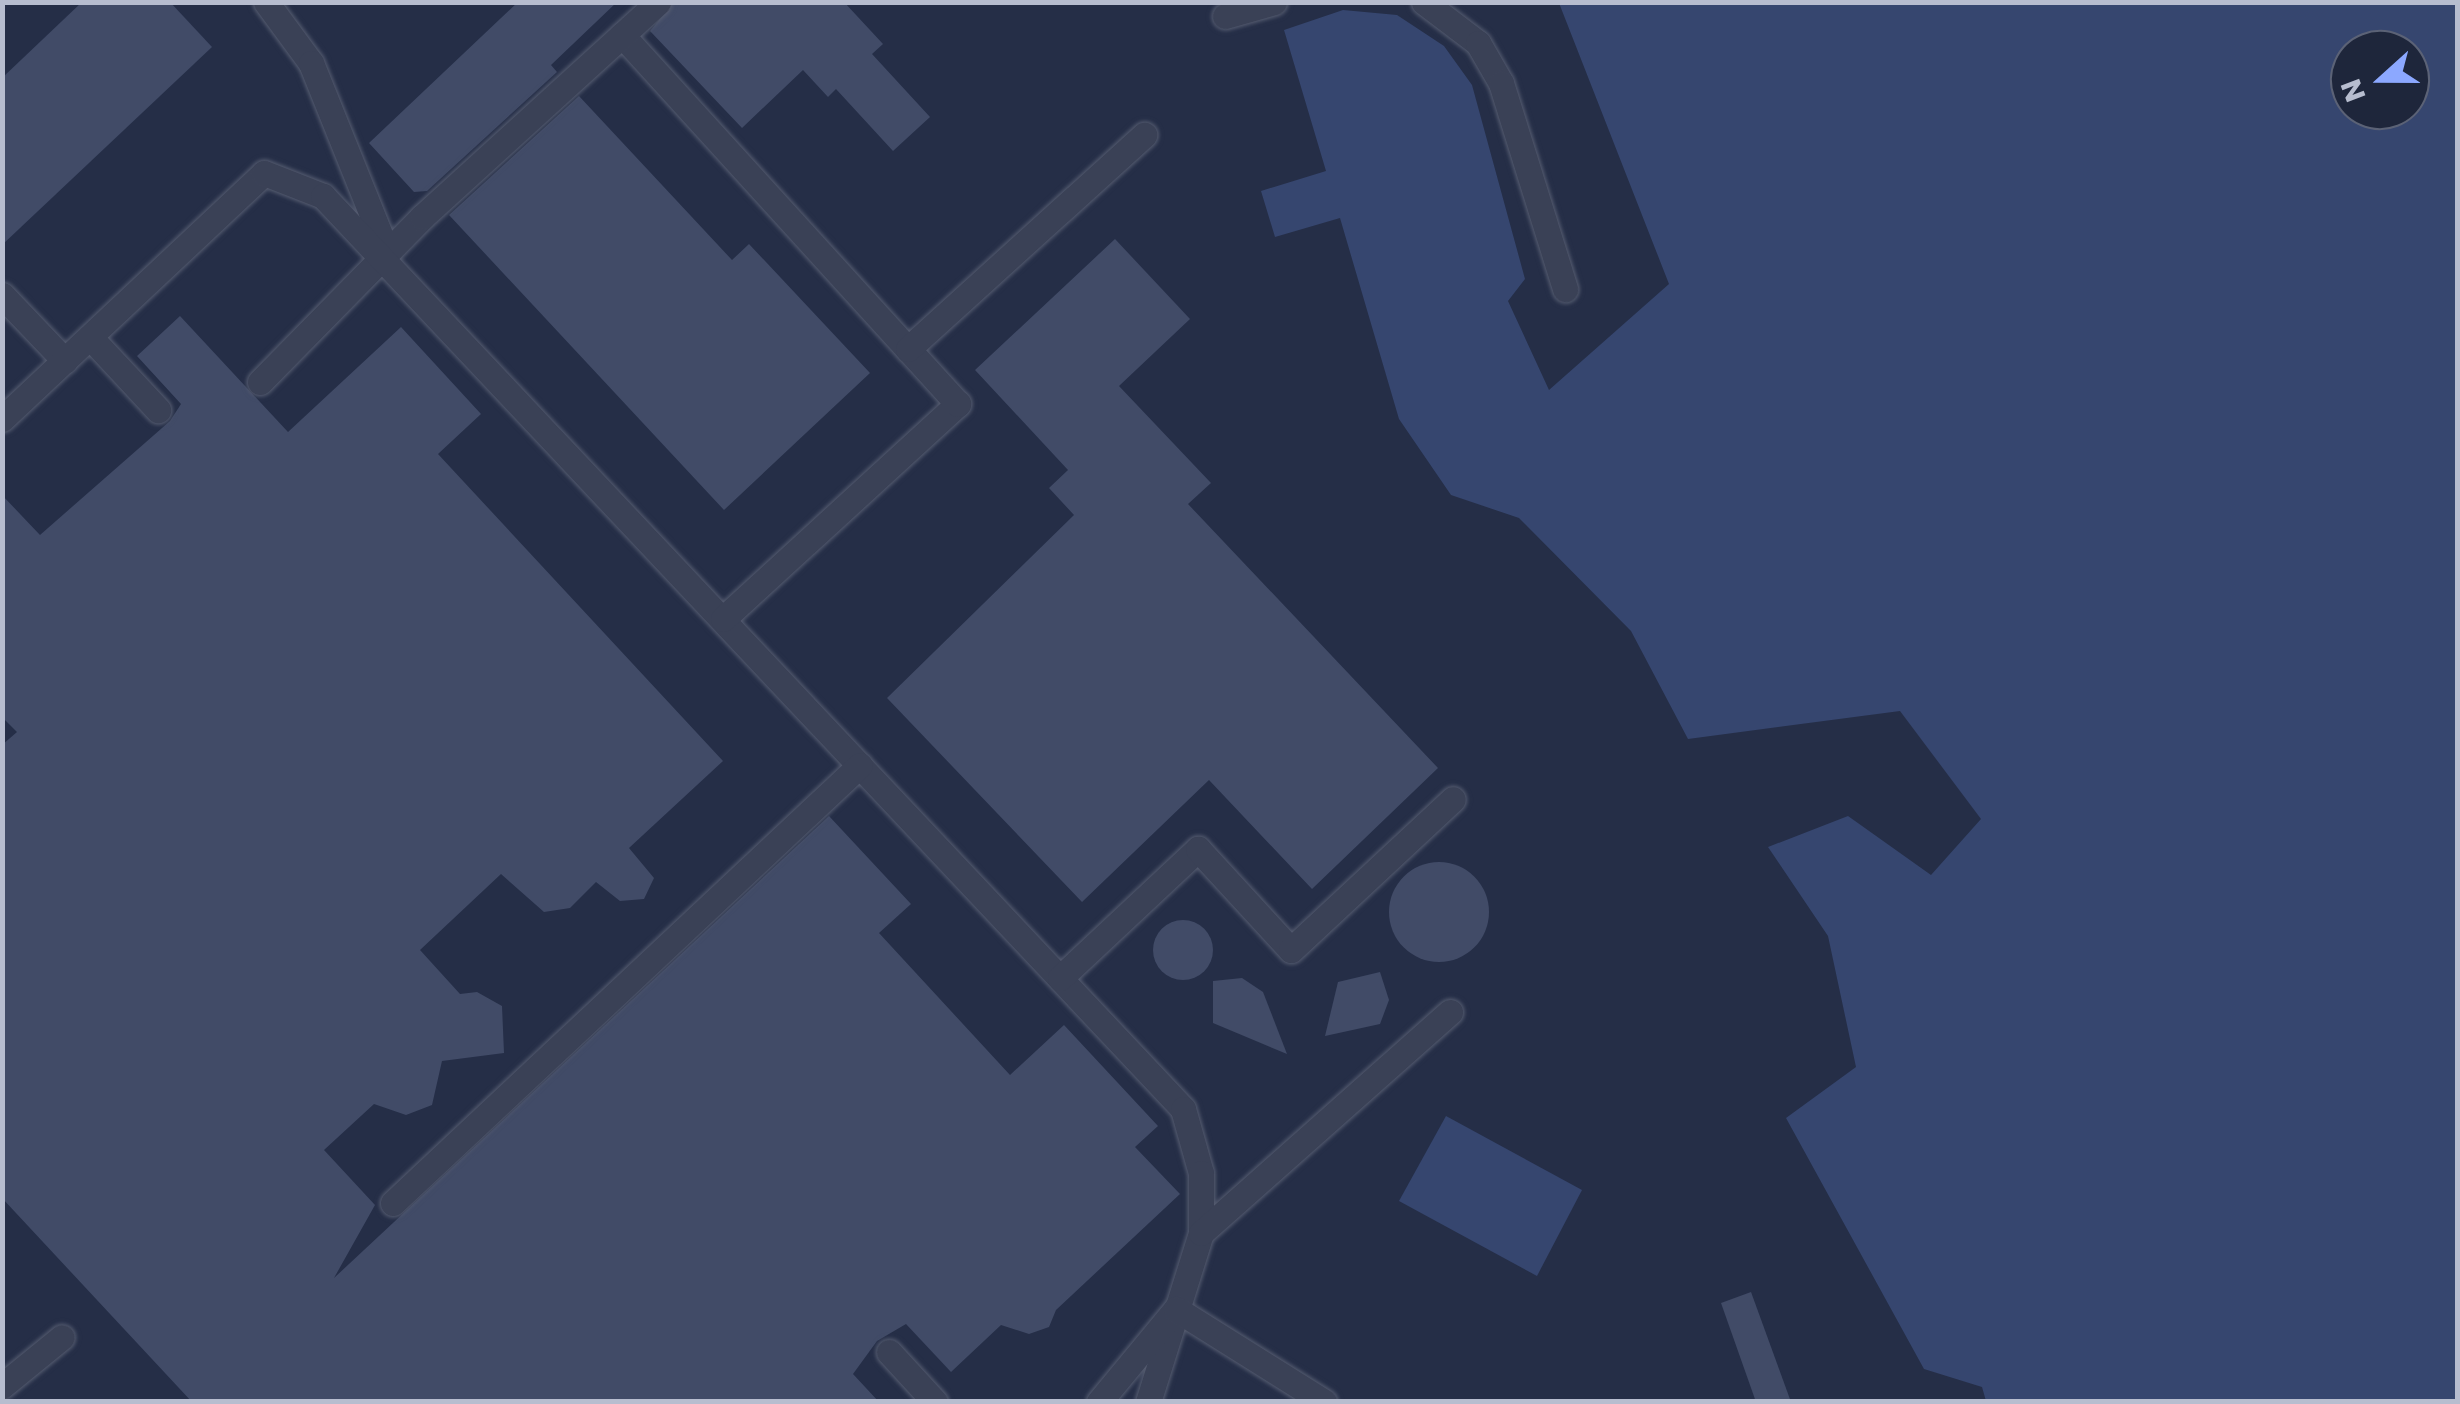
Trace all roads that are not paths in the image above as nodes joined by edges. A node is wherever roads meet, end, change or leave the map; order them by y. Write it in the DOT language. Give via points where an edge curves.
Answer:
graph roads {
  1 [pos="266,2"];
  2 [pos="658,2"];
  3 [pos="1274,2"];
  4 [pos="1424,2"];
  5 [pos="1225,16"];
  6 [pos="622,35"];
  7 [pos="1144,135"];
  8 [pos="390,258"];
  9 [pos="1564,289"];
  10 [pos="2,295"];
  11 [pos="90,337"];
  12 [pos="908,349"];
  13 [pos="65,361"];
  14 [pos="260,382"];
  15 [pos="158,410"];
  16 [pos="2,420"];
  17 [pos="723,619"];
  18 [pos="860,765"];
  19 [pos="1453,799"];
  20 [pos="1060,978"];
  21 [pos="1450,1012"];
  22 [pos="392,1203"];
  23 [pos="1200,1233"];
  24 [pos="1176,1309"];
  25 [pos="62,1337"];
  26 [pos="889,1352"];
  27 [pos="2,1386"];
  28 [pos="935,1402"];
  29 [pos="1099,1402"];
  30 [pos="1148,1402"];
  31 [pos="1324,1402"];
  1 -- 8 [label="lane" via="311,63"];
  2 -- 6 [label="lane"];
  3 -- 5 [label="lane"];
  4 -- 9 [label="lane" via="1478,43 1501,83"];
  6 -- 8 [label="lane"];
  6 -- 12 [label="lane"];
  7 -- 12 [label="lane"];
  8 -- 11 [label="lane" via="324,196 264,174"];
  8 -- 14 [label="lane"];
  8 -- 17 [label="lane"];
  10 -- 13 [label="lane"];
  11 -- 13 [label="lane"];
  11 -- 15 [label="lane"];
  12 -- 17 [label="lane" via="958,404"];
  13 -- 16 [label="lane"];
  17 -- 18 [label="lane"];
  18 -- 20 [label="lane"];
  18 -- 22 [label="lane"];
  19 -- 20 [label="lane" via="1291,950 1198,849"];
  20 -- 23 [label="lane" via="1183,1108 1200,1173"];
  21 -- 23 [label="lane"];
  23 -- 24 [label="lane"];
  24 -- 29 [label="lane"];
  24 -- 30 [label="lane"];
  24 -- 31 [label="lane"];
  25 -- 27 [label="lane"];
  26 -- 28 [label="lane"];
}
